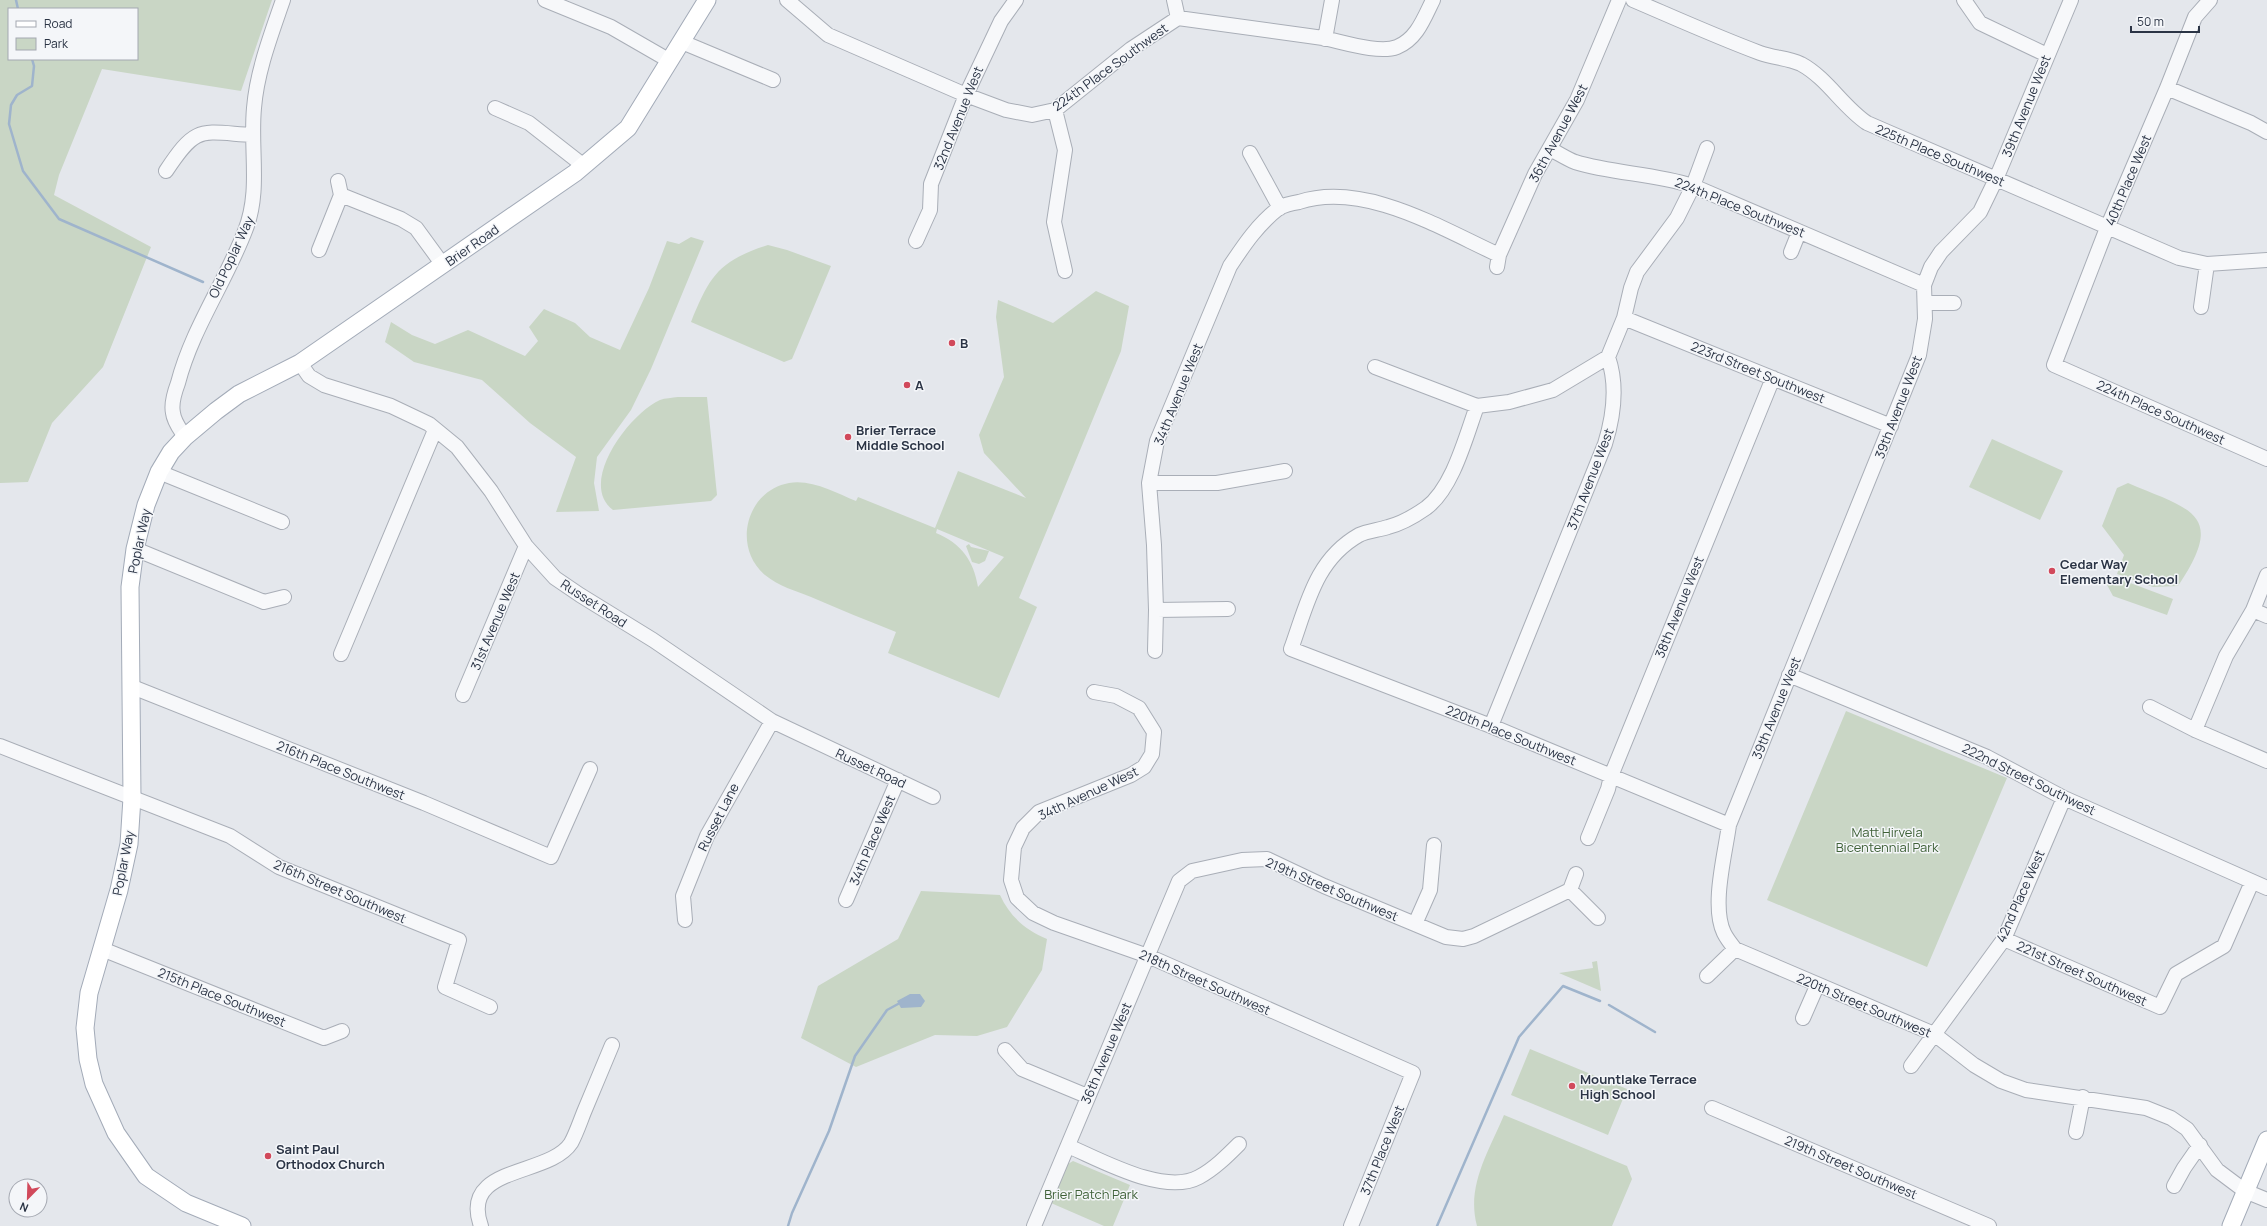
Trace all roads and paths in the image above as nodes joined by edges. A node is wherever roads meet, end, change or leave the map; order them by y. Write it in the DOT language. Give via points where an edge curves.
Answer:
graph roads {
  1 [pos="283,0"];
  2 [pos="545,0"];
  3 [pos="707,0"];
  4 [pos="787,0"];
  5 [pos="1016,0"];
  6 [pos="1174,0"];
  7 [pos="1332,0"];
  8 [pos="1433,0"];
  9 [pos="1619,0"];
  10 [pos="1633,0"];
  11 [pos="1964,0"];
  12 [pos="2070,0"];
  13 [pos="2210,0"];
  14 [pos="1178,18"];
  15 [pos="1325,39"];
  16 [pos="682,42"];
  17 [pos="2047,55"];
  18 [pos="670,61"];
  19 [pos="773,80"];
  20 [pos="2167,88"];
  21 [pos="966,95"];
  22 [pos="495,108"];
  23 [pos="1055,110"];
  24 [pos="2267,132"];
  25 [pos="253,135"];
  26 [pos="1707,148"];
  27 [pos="1550,149"];
  28 [pos="1250,153"];
  29 [pos="584,166"];
  30 [pos="166,171"];
  31 [pos="1996,179"];
  32 [pos="1693,186"];
  33 [pos="1280,208"];
  34 [pos="2107,228"];
  35 [pos="1799,232"];
  36 [pos="916,241"];
  37 [pos="319,250"];
  38 [pos="1791,252"];
  39 [pos="2267,260"];
  40 [pos="2207,264"];
  41 [pos="443,265"];
  42 [pos="1065,271"];
  43 [pos="1924,285"];
  44 [pos="1925,303"];
  45 [pos="1954,303"];
  46 [pos="2201,307"];
  47 [pos="1624,318"];
  48 [pos="1608,357"];
  49 [pos="300,363"];
  50 [pos="2054,365"];
  51 [pos="1375,367"];
  52 [pos="1773,378"];
  53 [pos="1478,406"];
  54 [pos="1891,426"];
  55 [pos="436,430"];
  56 [pos="185,437"];
  57 [pos="2267,459"];
  58 [pos="1285,471"];
  59 [pos="159,472"];
  60 [pos="1149,483"];
  61 [pos="282,522"];
  62 [pos="526,546"];
  63 [pos="135,549"];
  64 [pos="2267,575"];
  65 [pos="284,597"];
  66 [pos="1228,609"];
  67 [pos="1156,610"];
  68 [pos="2253,610"];
  69 [pos="2267,616"];
  70 [pos="1155,651"];
  71 [pos="342,654"];
  72 [pos="1789,675"];
  73 [pos="130,686"];
  74 [pos="1094,692"];
  75 [pos="463,695"];
  76 [pos="2150,707"];
  77 [pos="772,721"];
  78 [pos="1491,726"];
  79 [pos="2195,730"];
  80 [pos="0,746"];
  81 [pos="2267,761"];
  82 [pos="590,769"];
  83 [pos="1611,776"];
  84 [pos="898,780"];
  85 [pos="933,797"];
  86 [pos="132,798"];
  87 [pos="2064,798"];
  88 [pos="1729,825"];
  89 [pos="1588,838"];
  90 [pos="1434,845"];
  91 [pos="1576,874"];
  92 [pos="1011,880"];
  93 [pos="1178,881"];
  94 [pos="2252,882"];
  95 [pos="2267,888"];
  96 [pos="1570,890"];
  97 [pos="846,900"];
  98 [pos="1598,918"];
  99 [pos="685,920"];
  100 [pos="1415,924"];
  101 [pos="2004,939"];
  102 [pos="102,949"];
  103 [pos="1735,949"];
  104 [pos="1148,956"];
  105 [pos="1707,976"];
  106 [pos="1817,986"];
  107 [pos="490,1007"];
  108 [pos="1803,1018"];
  109 [pos="342,1031"];
  110 [pos="1934,1034"];
  111 [pos="612,1044"];
  112 [pos="1005,1050"];
  113 [pos="1911,1066"];
  114 [pos="1413,1073"];
  115 [pos="1087,1096"];
  116 [pos="2083,1097"];
  117 [pos="1712,1108"];
  118 [pos="2076,1132"];
  119 [pos="2267,1140"];
  120 [pos="1239,1144"];
  121 [pos="2200,1145"];
  122 [pos="1068,1146"];
  123 [pos="2174,1186"];
  124 [pos="2245,1191"];
  125 [pos="2267,1200"];
  126 [pos="242,1226"];
  127 [pos="481,1226"];
  128 [pos="1034,1226"];
  129 [pos="1351,1226"];
  130 [pos="1989,1226"];
  131 [pos="2231,1226"];
  1 -- 25 [label="street, Old Poplar Way" via="257,83"];
  2 -- 18 [label="street" via="611,27"];
  3 -- 16 [label="main road, Brier Road"];
  4 -- 21 [label="street, 224th Place Southwest" via="828,35"];
  5 -- 21 [label="street, 32nd Avenue West" via="1001,22"];
  6 -- 14 [label="street"];
  7 -- 15 [label="street"];
  8 -- 15 [label="street, 224th Place Southwest" via="1416,33 1396,48 1382,49"];
  9 -- 27 [label="street, 36th Avenue West" via="1577,100"];
  10 -- 31 [label="street, 225th Place Southwest" via="1762,53 1802,65 1814,73 1867,124"];
  11 -- 17 [label="street" via="1980,23"];
  12 -- 17 [label="street, 39th Avenue West"];
  13 -- 20 [label="street, 40th Place West" via="2195,17"];
  14 -- 15 [label="street, 224th Place Southwest"];
  14 -- 23 [label="street, 224th Place Southwest" via="1131,49"];
  16 -- 18 [label="main road, Brier Road"];
  16 -- 19 [label="street"];
  17 -- 31 [label="street, 39th Avenue West"];
  18 -- 29 [label="main road, Brier Road" via="628,128"];
  20 -- 24 [label="street"];
  20 -- 34 [label="street, 40th Place West"];
  21 -- 23 [label="street, 224th Place Southwest" via="1006,110 1032,115"];
  21 -- 36 [label="street, 32nd Avenue West" via="931,184 930,210"];
  22 -- 29 [label="street" via="529,123"];
  23 -- 42 [label="street" via="1065,150 1054,222"];
  25 -- 30 [label="street" via="206,132 194,136 183,145"];
  25 -- 56 [label="street, Old Poplar Way" via="252,211 191,342 176,390 172,412 177,426"];
  26 -- 32 [label="street"];
  27 -- 32 [label="street, 224th Place Southwest" via="1574,161 1602,169 1657,175"];
  27 -- 33 [label="street, 36th Avenue West" via="1535,174 1498,261 1448,232 1371,200 1334,195 1305,199"];
  28 -- 33 [label="street"];
  29 -- 41 [label="main road, Brier Road"];
  31 -- 34 [label="street, 225th Place Southwest"];
  31 -- 43 [label="street, 39th Avenue West" via="1980,212 1941,252 1931,267"];
  32 -- 35 [label="street, 224th Place Southwest"];
  32 -- 47 [label="street" via="1677,218 1637,272"];
  33 -- 60 [label="street, 34th Avenue West" via="1246,240 1230,266 1158,441"];
  34 -- 40 [label="street, 225th Place Southwest" via="2179,258"];
  34 -- 50 [label="street, 40th Place West"];
  35 -- 38 [label="street"];
  35 -- 43 [label="street, 224th Place Southwest"];
  37 -- 41 [label="street" via="339,188 416,228"];
  39 -- 40 [label="street, 225th Place Southwest"];
  40 -- 46 [label="street"];
  41 -- 49 [label="main road, Brier Road"];
  43 -- 44 [label="street, 39th Avenue West"];
  44 -- 45 [label="street"];
  44 -- 54 [label="street, 39th Avenue West" via="1919,355"];
  47 -- 48 [label="street"];
  47 -- 52 [label="street, 223rd Street Southwest"];
  48 -- 53 [label="street" via="1553,390 1509,402"];
  48 -- 78 [label="street, 37th Avenue West" via="1614,374 1614,389 1613,414 1606,444"];
  49 -- 55 [label="street, Russet Road" via="309,376 324,385 391,406"];
  49 -- 56 [label="main road, Brier Road" via="239,394"];
  50 -- 57 [label="street, 224th Place Southwest"];
  51 -- 53 [label="street"];
  52 -- 54 [label="street, 223rd Street Southwest"];
  52 -- 83 [label="street, 38th Avenue West"];
  53 -- 78 [label="street, 220th Place Southwest" via="1452,471 1426,507 1390,527 1360,535 1335,553 1317,576 1291,649"];
  54 -- 72 [label="street, 39th Avenue West"];
  55 -- 62 [label="street, Russet Road" via="457,448 486,484"];
  55 -- 71 [label="street"];
  56 -- 59 [label="main road, Poplar Way" via="171,452"];
  58 -- 60 [label="street" via="1217,483"];
  59 -- 61 [label="street"];
  59 -- 63 [label="main road, Poplar Way" via="146,505"];
  60 -- 67 [label="street, 34th Avenue West"];
  62 -- 75 [label="street, 31st Avenue West"];
  62 -- 77 [label="street, Russet Road" via="562,582"];
  63 -- 65 [label="street" via="264,602"];
  63 -- 73 [label="main road, Poplar Way" via="130,587"];
  64 -- 68 [label="street"];
  66 -- 67 [label="street"];
  67 -- 70 [label="street, 34th Avenue West"];
  68 -- 69 [label="street"];
  68 -- 79 [label="street" via="2226,656"];
  72 -- 87 [label="street, 222nd Street Southwest" via="1987,757"];
  72 -- 88 [label="street, 39th Avenue West"];
  73 -- 82 [label="street, 216th Place Southwest" via="424,803 551,857"];
  73 -- 86 [label="main road, Poplar Way"];
  74 -- 92 [label="street, 34th Avenue West" via="1116,696 1139,708 1154,732 1152,754 1144,767 1131,775 1039,812 1023,828 1014,847"];
  76 -- 79 [label="street"];
  77 -- 84 [label="street, Russet Road"];
  77 -- 99 [label="street, Russet Lane" via="707,836 683,896"];
  78 -- 83 [label="street, 220th Place Southwest"];
  79 -- 81 [label="street"];
  80 -- 86 [label="street, 216th Street Southwest"];
  83 -- 88 [label="street, 220th Place Southwest"];
  83 -- 89 [label="street, 38th Avenue West"];
  84 -- 85 [label="street, Russet Road"];
  84 -- 97 [label="street, 34th Place West"];
  86 -- 102 [label="main road, Poplar Way" via="124,872"];
  86 -- 107 [label="street, 216th Street Southwest" via="230,836 279,866 458,940 445,987"];
  87 -- 94 [label="street, 222nd Street Southwest"];
  87 -- 101 [label="street, 42nd Place West"];
  88 -- 103 [label="street" via="1719,913 1724,933"];
  90 -- 100 [label="street" via="1430,890"];
  91 -- 96 [label="street"];
  92 -- 104 [label="street, 218th Street Southwest" via="1017,898 1033,913 1054,923"];
  93 -- 100 [label="street, 219th Street Southwest" via="1192,871 1242,860 1267,859"];
  93 -- 104 [label="street, 36th Avenue West"];
  94 -- 95 [label="street, 222nd Street Southwest"];
  94 -- 101 [label="street, 221st Street Southwest" via="2224,946 2176,974 2160,1007"];
  96 -- 98 [label="street"];
  96 -- 100 [label="street, 219th Street Southwest" via="1474,936 1462,939 1446,937"];
  101 -- 110 [label="street, 42nd Place West"];
  102 -- 109 [label="street, 215th Place Southwest" via="324,1038"];
  102 -- 126 [label="main road, Poplar Way" via="87,1005 86,1046 94,1084 116,1133 146,1176 186,1203"];
  103 -- 105 [label="street"];
  103 -- 106 [label="street, 220th Street Southwest"];
  104 -- 114 [label="street, 218th Street Southwest"];
  104 -- 115 [label="street, 36th Avenue West"];
  106 -- 108 [label="street"];
  106 -- 110 [label="street, 220th Street Southwest"];
  110 -- 113 [label="street, 42nd Place West"];
  110 -- 116 [label="street, 220th Street Southwest" via="1974,1065 2001,1081 2026,1090"];
  111 -- 127 [label="street" via="570,1144 553,1158 498,1178 486,1189 478,1203"];
  112 -- 115 [label="street" via="1022,1069"];
  114 -- 129 [label="street, 37th Place West"];
  115 -- 122 [label="street, 36th Avenue West"];
  116 -- 118 [label="street"];
  116 -- 121 [label="street, 220th Street Southwest" via="2146,1108 2171,1118 2187,1129"];
  117 -- 130 [label="street, 219th Street Southwest"];
  119 -- 124 [label="main road"];
  120 -- 122 [label="street" via="1223,1160 1197,1178 1173,1182 1147,1179"];
  121 -- 123 [label="street"];
  121 -- 124 [label="street, 220th Street Southwest" via="2217,1170"];
  122 -- 128 [label="street, 36th Avenue West"];
  124 -- 125 [label="street, 220th Street Southwest"];
  124 -- 131 [label="main road"];
}
